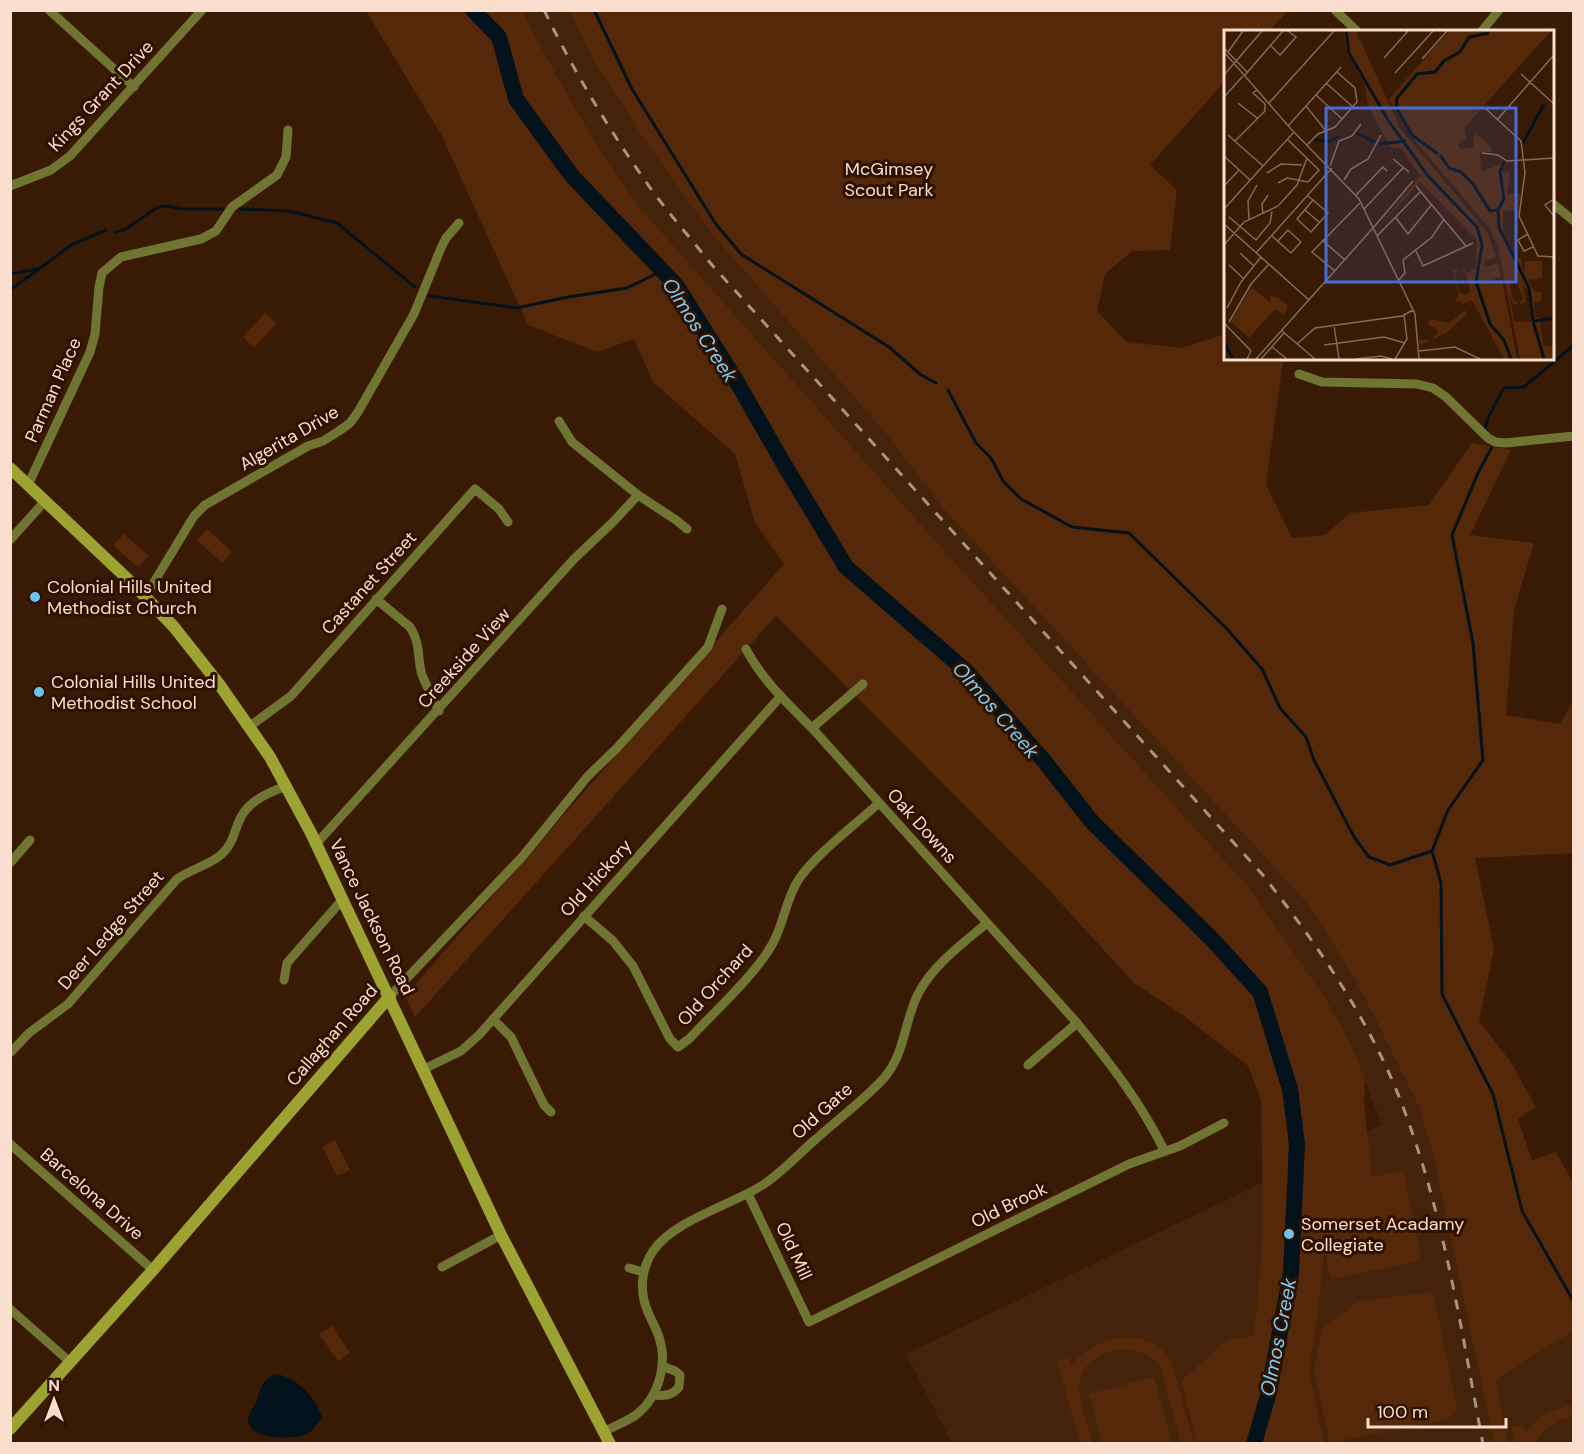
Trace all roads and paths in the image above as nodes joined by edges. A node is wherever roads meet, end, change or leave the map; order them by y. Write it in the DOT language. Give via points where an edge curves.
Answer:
graph roads {
  1 [pos="49,10"];
  2 [pos="202,10"];
  3 [pos="1335,10"];
  4 [pos="1499,10"];
  5 [pos="1356,30"];
  6 [pos="1483,30"];
  7 [pos="134,87"];
  8 [pos="288,130"];
  9 [pos="10,186"];
  10 [pos="1554,204"];
  11 [pos="1574,220"];
  12 [pos="459,223"];
  13 [pos="1299,374"];
  14 [pos="559,421"];
  15 [pos="1574,436"];
  16 [pos="10,468"];
  17 [pos="28,485"];
  18 [pos="638,495"];
  19 [pos="45,501"];
  20 [pos="508,522"];
  21 [pos="687,529"];
  22 [pos="10,540"];
  23 [pos="145,597"];
  24 [pos="376,599"];
  25 [pos="722,609"];
  26 [pos="746,649"];
  27 [pos="863,684"];
  28 [pos="781,696"];
  29 [pos="439,711"];
  30 [pos="250,726"];
  31 [pos="812,728"];
  32 [pos="286,786"];
  33 [pos="879,803"];
  34 [pos="30,840"];
  35 [pos="316,844"];
  36 [pos="10,863"];
  37 [pos="343,899"];
  38 [pos="584,916"];
  39 [pos="987,923"];
  40 [pos="284,980"];
  41 [pos="390,996"];
  42 [pos="493,1019"];
  43 [pos="1077,1023"];
  44 [pos="10,1053"];
  45 [pos="1028,1065"];
  46 [pos="424,1069"];
  47 [pos="551,1112"];
  48 [pos="1224,1123"];
  49 [pos="10,1144"];
  50 [pos="1164,1150"];
  51 [pos="748,1194"];
  52 [pos="501,1234"];
  53 [pos="442,1267"];
  54 [pos="629,1269"];
  55 [pos="153,1270"];
  56 [pos="643,1272"];
  57 [pos="10,1309"];
  58 [pos="809,1322"];
  59 [pos="70,1362"];
  60 [pos="662,1366"];
  61 [pos="653,1395"];
  62 [pos="10,1428"];
  63 [pos="607,1440"];
  1 -- 7 [label="street"];
  2 -- 7 [label="street, Kings Grant Drive"];
  3 -- 5 [label="street"];
  4 -- 6 [label="street"];
  7 -- 9 [label="street, Kings Grant Drive" via="61,164"];
  8 -- 17 [label="street, Parman Place" via="286,157 277,175 232,207 216,231 121,257 102,273 93,343"];
  10 -- 11 [label="street"];
  12 -- 23 [label="street, Algerita Drive" via="441,248 406,330 350,423 205,505"];
  13 -- 15 [label="street" via="1322,382 1417,384 1433,388 1495,442"];
  14 -- 18 [label="street" via="572,442"];
  16 -- 17 [label="main road, Vance Jackson Road"];
  17 -- 19 [label="main road, Vance Jackson Road"];
  18 -- 21 [label="street"];
  18 -- 29 [label="street, Creekside View" via="574,559"];
  19 -- 22 [label="street"];
  19 -- 23 [label="main road, Vance Jackson Road"];
  20 -- 24 [label="street, Castanet Street" via="476,489"];
  23 -- 30 [label="main road, Vance Jackson Road" via="174,627"];
  24 -- 29 [label="street" via="414,633 422,673"];
  24 -- 30 [label="street, Castanet Street" via="291,696"];
  25 -- 41 [label="street, Callaghan Road" via="708,647 588,776 522,857"];
  26 -- 28 [label="street, Oak Downs"];
  27 -- 31 [label="street"];
  28 -- 31 [label="street, Oak Downs"];
  28 -- 38 [label="street, Old Hickory"];
  29 -- 35 [label="street, Creekside View"];
  30 -- 32 [label="main road, Vance Jackson Road"];
  31 -- 33 [label="street, Oak Downs"];
  32 -- 35 [label="main road, Vance Jackson Road"];
  32 -- 44 [label="street, Deer Ledge Street" via="250,805 221,855 177,879 68,1004 29,1033"];
  33 -- 38 [label="street, Old Orchard" via="811,865 793,890 768,952 678,1047 670,1039 628,959"];
  33 -- 39 [label="street, Oak Downs"];
  34 -- 36 [label="street"];
  35 -- 37 [label="main road, Vance Jackson Road"];
  37 -- 40 [label="street" via="287,963"];
  37 -- 41 [label="main road, Vance Jackson Road"];
  38 -- 42 [label="street, Old Hickory"];
  39 -- 43 [label="street, Oak Downs"];
  39 -- 51 [label="street, Old Gate" via="925,983 913,1005 900,1051 884,1078 764,1185"];
  41 -- 46 [label="main road, Vance Jackson Road"];
  41 -- 55 [label="main road, Callaghan Road"];
  42 -- 46 [label="street, Old Hickory" via="461,1051"];
  42 -- 47 [label="street" via="511,1037"];
  43 -- 45 [label="street"];
  43 -- 50 [label="street, Oak Downs" via="1134,1096"];
  46 -- 52 [label="main road, Vance Jackson Road"];
  48 -- 50 [label="street, Old Brook"];
  49 -- 55 [label="street, Barcelona Drive"];
  50 -- 58 [label="street, Old Brook"];
  51 -- 56 [label="street, Old Gate" via="670,1234 652,1252"];
  51 -- 58 [label="street, Old Mill"];
  52 -- 53 [label="street"];
  52 -- 63 [label="main road, Vance Jackson Road"];
  54 -- 56 [label="street"];
  55 -- 59 [label="main road, Callaghan Road"];
  56 -- 60 [label="street" via="643,1296 660,1341"];
  57 -- 59 [label="street"];
  59 -- 62 [label="main road, Callaghan Road"];
  60 -- 61 [label="street"];
  60 -- 61 [label="street" via="680,1375 680,1387 671,1394"];
  61 -- 63 [label="street"];
}
